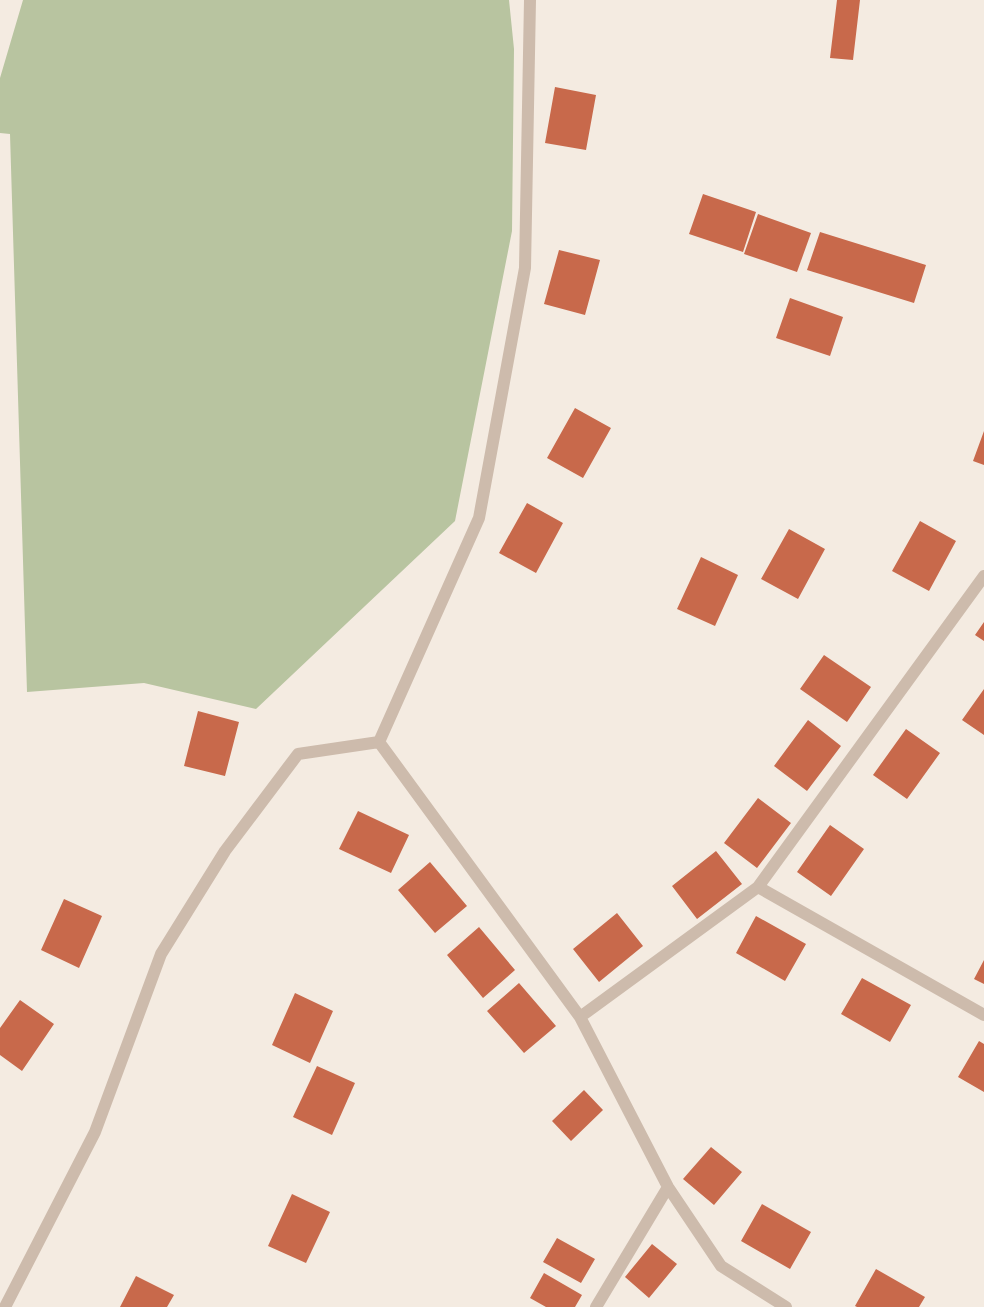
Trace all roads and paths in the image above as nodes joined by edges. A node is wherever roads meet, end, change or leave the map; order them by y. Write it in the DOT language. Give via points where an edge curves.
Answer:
graph roads {
  1 [pos="530,0"];
  2 [pos="984,576"];
  3 [pos="380,742"];
  4 [pos="758,887"];
  5 [pos="984,1015"];
  6 [pos="580,1017"];
  7 [pos="668,1187"];
  8 [pos="5,1307"];
  9 [pos="596,1307"];
  10 [pos="786,1307"];
  1 -- 3 [label="street" via="524,268 479,518"];
  2 -- 4 [label="street"];
  3 -- 6 [label="street"];
  3 -- 8 [label="street" via="298,754 226,851 161,954 95,1132"];
  4 -- 5 [label="street"];
  4 -- 6 [label="street"];
  6 -- 7 [label="street"];
  7 -- 9 [label="street"];
  7 -- 10 [label="street" via="721,1266"];
}
